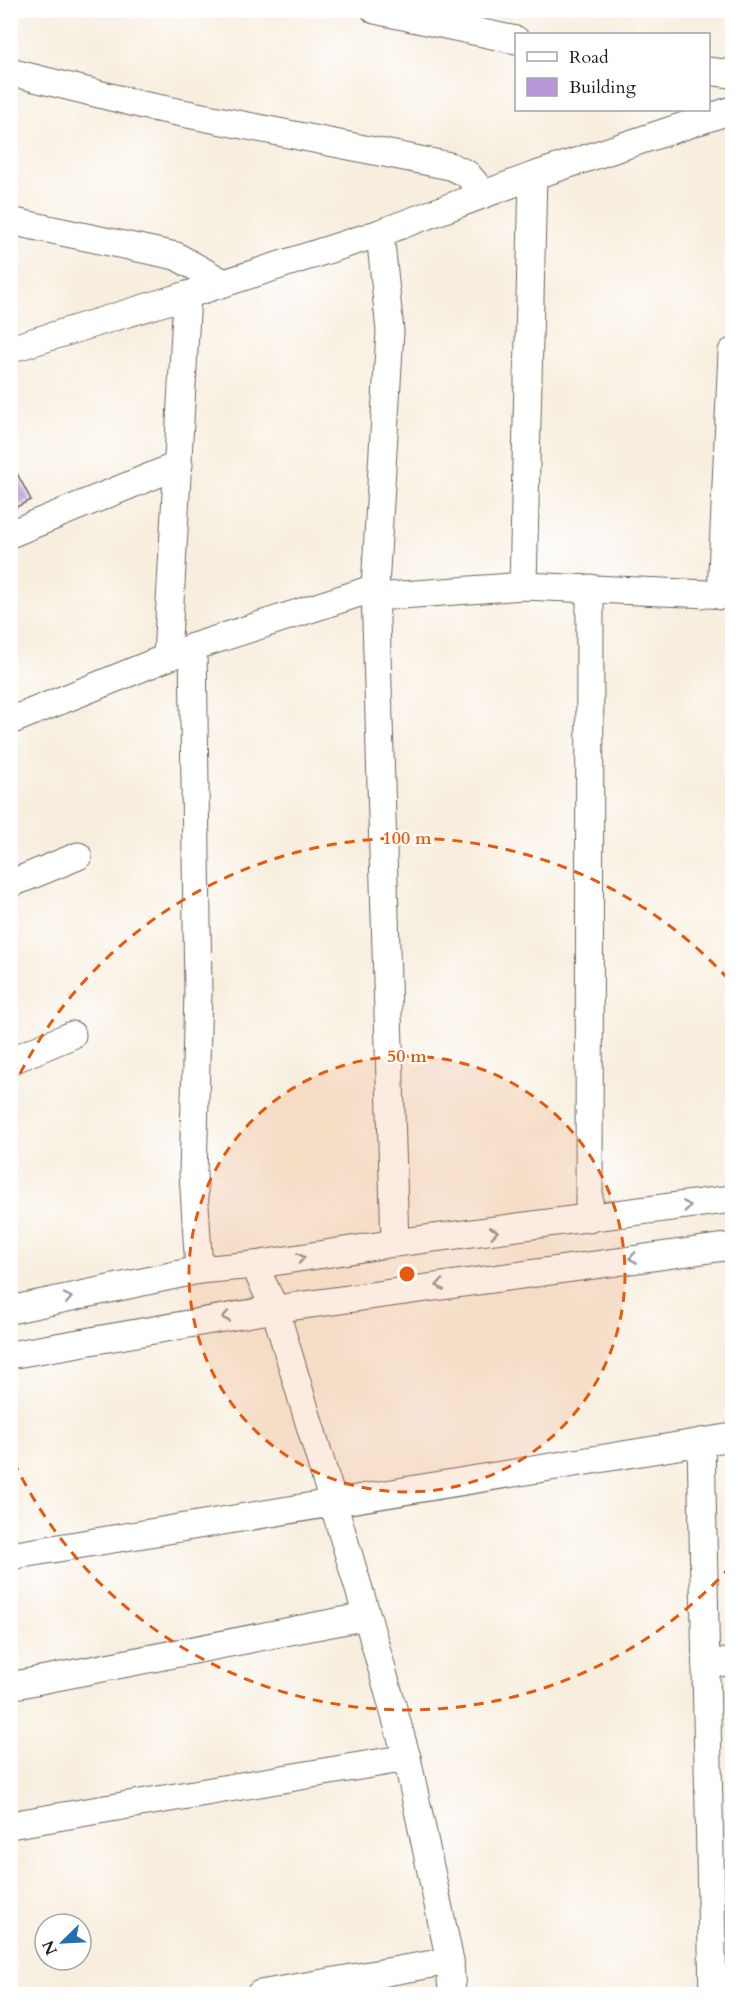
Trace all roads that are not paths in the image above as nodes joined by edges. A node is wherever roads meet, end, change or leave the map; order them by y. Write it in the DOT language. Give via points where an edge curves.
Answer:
graph roads {
  1 [pos="375,10"];
  2 [pos="515,40"];
  3 [pos="710,71"];
  4 [pos="10,72"];
  5 [pos="732,74"];
  6 [pos="732,110"];
  7 [pos="533,176"];
  8 [pos="484,194"];
  9 [pos="10,221"];
  10 [pos="380,233"];
  11 [pos="224,283"];
  12 [pos="187,295"];
  13 [pos="10,349"];
  14 [pos="732,352"];
  15 [pos="179,465"];
  16 [pos="10,534"];
  17 [pos="523,586"];
  18 [pos="590,588"];
  19 [pos="375,592"];
  20 [pos="727,596"];
  21 [pos="193,647"];
  22 [pos="167,657"];
  23 [pos="10,721"];
  24 [pos="78,856"];
  25 [pos="10,884"];
  26 [pos="72,1035"];
  27 [pos="10,1061"];
  28 [pos="732,1199"];
  29 [pos="589,1219"];
  30 [pos="395,1243"];
  31 [pos="732,1246"];
  32 [pos="254,1265"];
  33 [pos="199,1270"];
  34 [pos="275,1309"];
  35 [pos="10,1310"];
  36 [pos="10,1355"];
  37 [pos="732,1437"];
  38 [pos="701,1442"];
  39 [pos="334,1501"];
  40 [pos="10,1556"];
  41 [pos="367,1616"];
  42 [pos="706,1661"];
  43 [pos="732,1663"];
  44 [pos="10,1686"];
  45 [pos="407,1758"];
  46 [pos="10,1825"];
  47 [pos="450,1961"];
  48 [pos="260,1995"];
  49 [pos="452,1995"];
  50 [pos="713,1995"];
  1 -- 2 [label="street"];
  3 -- 5 [label="street"];
  4 -- 8 [label="street" via="147,106 450,166 467,174"];
  6 -- 7 [label="street"];
  7 -- 8 [label="street"];
  7 -- 17 [label="street"];
  8 -- 10 [label="street"];
  9 -- 11 [label="street" via="176,256"];
  10 -- 11 [label="street"];
  10 -- 19 [label="street" via="390,331"];
  11 -- 12 [label="street"];
  12 -- 13 [label="street"];
  12 -- 15 [label="street"];
  14 -- 20 [label="street"];
  15 -- 16 [label="street"];
  15 -- 22 [label="street"];
  17 -- 18 [label="street"];
  17 -- 19 [label="street"];
  18 -- 20 [label="street"];
  18 -- 29 [label="street"];
  19 -- 21 [label="street"];
  19 -- 30 [label="street"];
  21 -- 22 [label="street"];
  21 -- 33 [label="street" via="198,992 193,1173"];
  22 -- 23 [label="street"];
  24 -- 25 [label="street"];
  26 -- 27 [label="street"];
  29 -- 28 [label="street, one-way"];
  30 -- 29 [label="street, one-way"];
  32 -- 30 [label="street, one-way"];
  31 -- 34 [label="street, one-way"];
  32 -- 33 [label="street"];
  32 -- 34 [label="street"];
  35 -- 33 [label="street, one-way"];
  34 -- 36 [label="street, one-way"];
  34 -- 39 [label="street"];
  37 -- 38 [label="street"];
  38 -- 39 [label="street"];
  38 -- 42 [label="street"];
  39 -- 40 [label="street"];
  39 -- 41 [label="street"];
  41 -- 44 [label="street"];
  41 -- 45 [label="street"];
  42 -- 43 [label="street"];
  42 -- 50 [label="street"];
  45 -- 46 [label="street"];
  45 -- 47 [label="street"];
  47 -- 48 [label="street"];
  47 -- 49 [label="street"];
}
